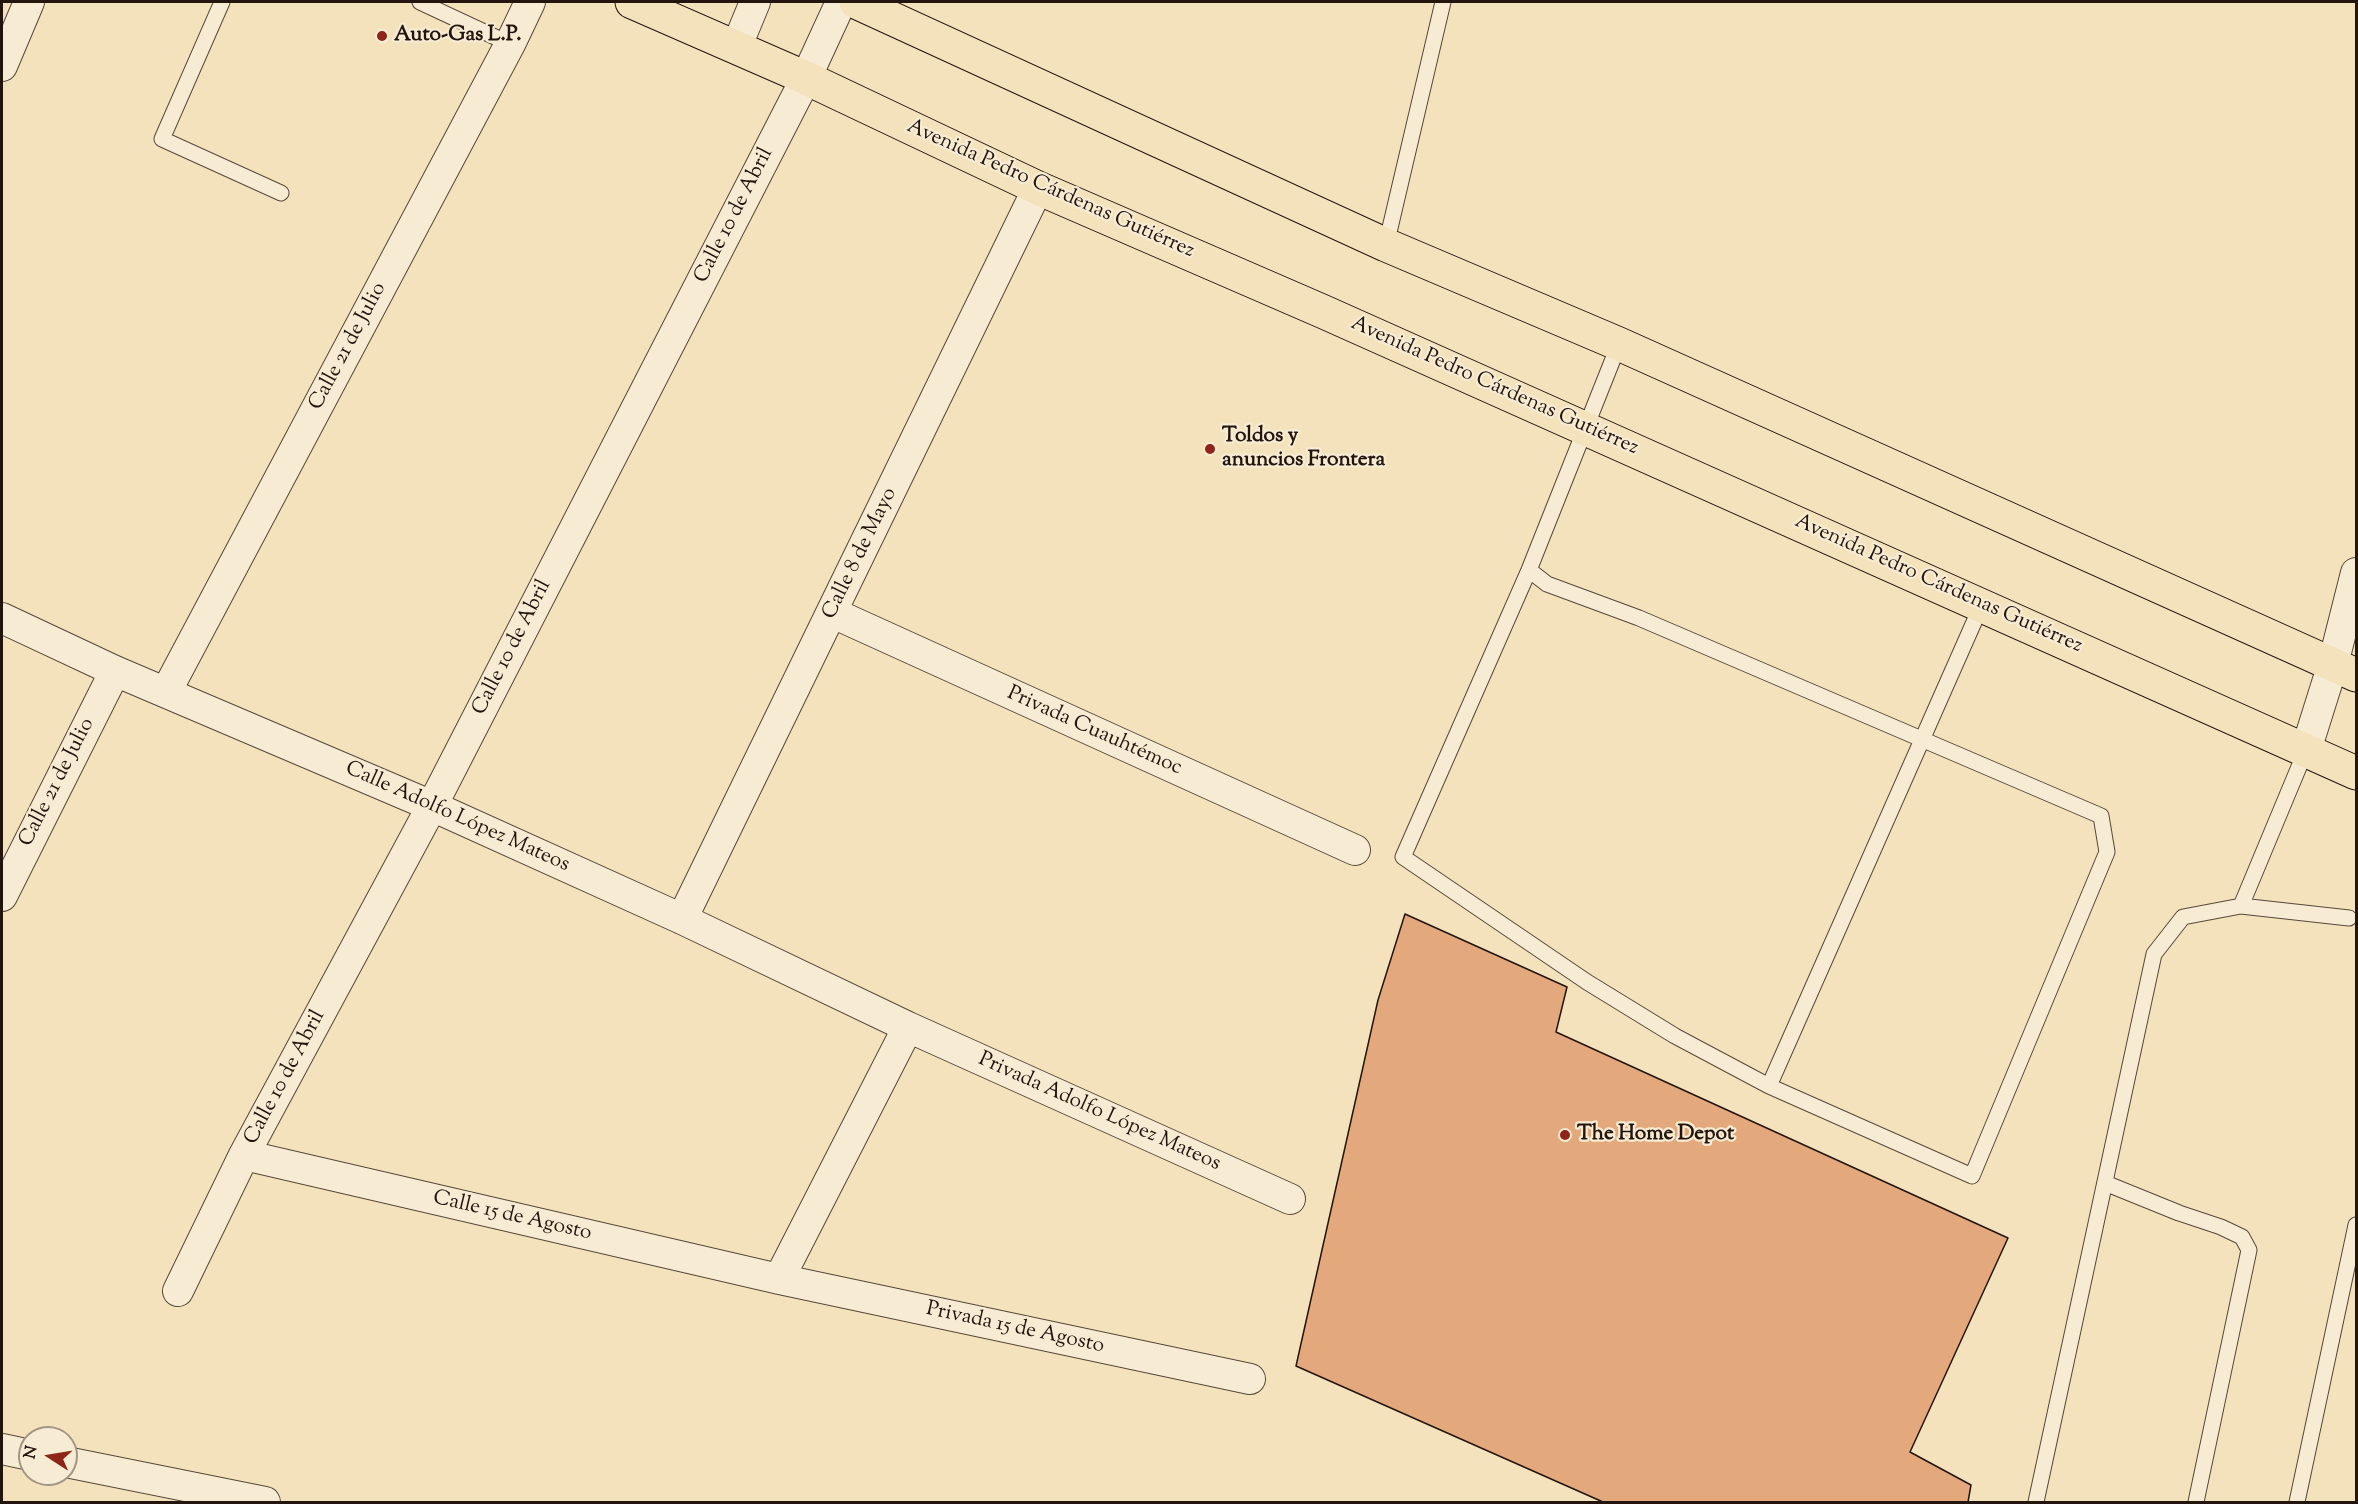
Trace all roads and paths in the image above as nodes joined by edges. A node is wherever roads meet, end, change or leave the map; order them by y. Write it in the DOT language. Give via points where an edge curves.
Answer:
graph roads {
  1 [pos="29,2"];
  2 [pos="222,2"];
  3 [pos="420,2"];
  4 [pos="530,2"];
  5 [pos="632,2"];
  6 [pos="755,2"];
  7 [pos="841,2"];
  8 [pos="856,2"];
  9 [pos="1443,2"];
  10 [pos="510,44"];
  11 [pos="736,48"];
  12 [pos="2,66"];
  13 [pos="806,78"];
  14 [pos="1038,188"];
  15 [pos="281,193"];
  16 [pos="1386,245"];
  17 [pos="1619,344"];
  18 [pos="1585,428"];
  19 [pos="1529,570"];
  20 [pos="2356,573"];
  21 [pos="1982,604"];
  22 [pos="833,613"];
  23 [pos="2,618"];
  24 [pos="2345,669"];
  25 [pos="115,671"];
  26 [pos="166,692"];
  27 [pos="1921,738"];
  28 [pos="2306,750"];
  29 [pos="2356,773"];
  30 [pos="432,806"];
  31 [pos="1355,850"];
  32 [pos="2,896"];
  33 [pos="2241,906"];
  34 [pos="2349,918"];
  35 [pos="682,919"];
  36 [pos="908,1027"];
  37 [pos="1769,1086"];
  38 [pos="244,1155"];
  39 [pos="2106,1183"];
  40 [pos="1290,1199"];
  41 [pos="2356,1224"];
  42 [pos="779,1279"];
  43 [pos="178,1291"];
  44 [pos="1250,1379"];
  45 [pos="2,1449"];
  46 [pos="18,1452"];
  47 [pos="78,1464"];
  48 [pos="265,1503"];
  49 [pos="2036,1503"];
  50 [pos="2196,1503"];
  51 [pos="2297,1503"];
  1 -- 12 [label="street"];
  2 -- 15 [label="lane" via="162,139"];
  3 -- 10 [label="lane"];
  4 -- 10 [label="street, Calle 21 de Julio"];
  5 -- 11 [label="highway, Avenida Pedro Cárdenas Gutiérrez"];
  6 -- 11 [label="street"];
  7 -- 13 [label="street, Calle 10 de Abril"];
  8 -- 16 [label="highway"];
  9 -- 16 [label="lane"];
  10 -- 26 [label="street, Calle 21 de Julio"];
  11 -- 13 [label="highway, Avenida Pedro Cárdenas Gutiérrez"];
  13 -- 14 [label="highway, Avenida Pedro Cárdenas Gutiérrez"];
  13 -- 30 [label="street, Calle 10 de Abril"];
  14 -- 18 [label="highway, Avenida Pedro Cárdenas Gutiérrez"];
  14 -- 22 [label="street, Calle 8 de Mayo"];
  16 -- 17 [label="highway"];
  17 -- 18 [label="lane"];
  17 -- 24 [label="highway"];
  18 -- 19 [label="lane"];
  18 -- 21 [label="highway, Avenida Pedro Cárdenas Gutiérrez"];
  19 -- 27 [label="lane" via="1547,584 1639,618"];
  19 -- 37 [label="lane" via="1403,857 1587,982 1675,1036"];
  20 -- 24 [label="street"];
  21 -- 27 [label="lane"];
  21 -- 28 [label="highway, Avenida Pedro Cárdenas Gutiérrez"];
  22 -- 31 [label="street, Privada Cuauhtémoc"];
  22 -- 35 [label="street, Calle 8 de Mayo"];
  23 -- 25 [label="street, Calle Adolfo López Mateos"];
  24 -- 28 [label="street"];
  25 -- 26 [label="street, Calle Adolfo López Mateos"];
  25 -- 32 [label="street, Calle 21 de Julio"];
  26 -- 30 [label="street, Calle Adolfo López Mateos"];
  27 -- 37 [label="lane"];
  27 -- 37 [label="lane" via="2101,816 2107,852 1972,1176"];
  28 -- 29 [label="highway, Avenida Pedro Cárdenas Gutiérrez"];
  28 -- 33 [label="lane"];
  30 -- 35 [label="street, Calle Adolfo López Mateos"];
  30 -- 38 [label="street, Calle 10 de Abril"];
  33 -- 34 [label="lane"];
  33 -- 39 [label="lane" via="2183,916 2154,954"];
  35 -- 36 [label="street, Calle Adolfo López Mateos"];
  36 -- 40 [label="street, Privada Adolfo López Mateos"];
  36 -- 42 [label="street"];
  38 -- 42 [label="street, Calle 15 de Agosto"];
  38 -- 43 [label="street, Calle 10 de Abril"];
  39 -- 49 [label="lane"];
  39 -- 50 [label="lane" via="2221,1227 2242,1237 2249,1250"];
  41 -- 51 [label="lane"];
  42 -- 44 [label="street, Privada 15 de Agosto"];
  45 -- 46 [label="street"];
  47 -- 48 [label="street"];
}
